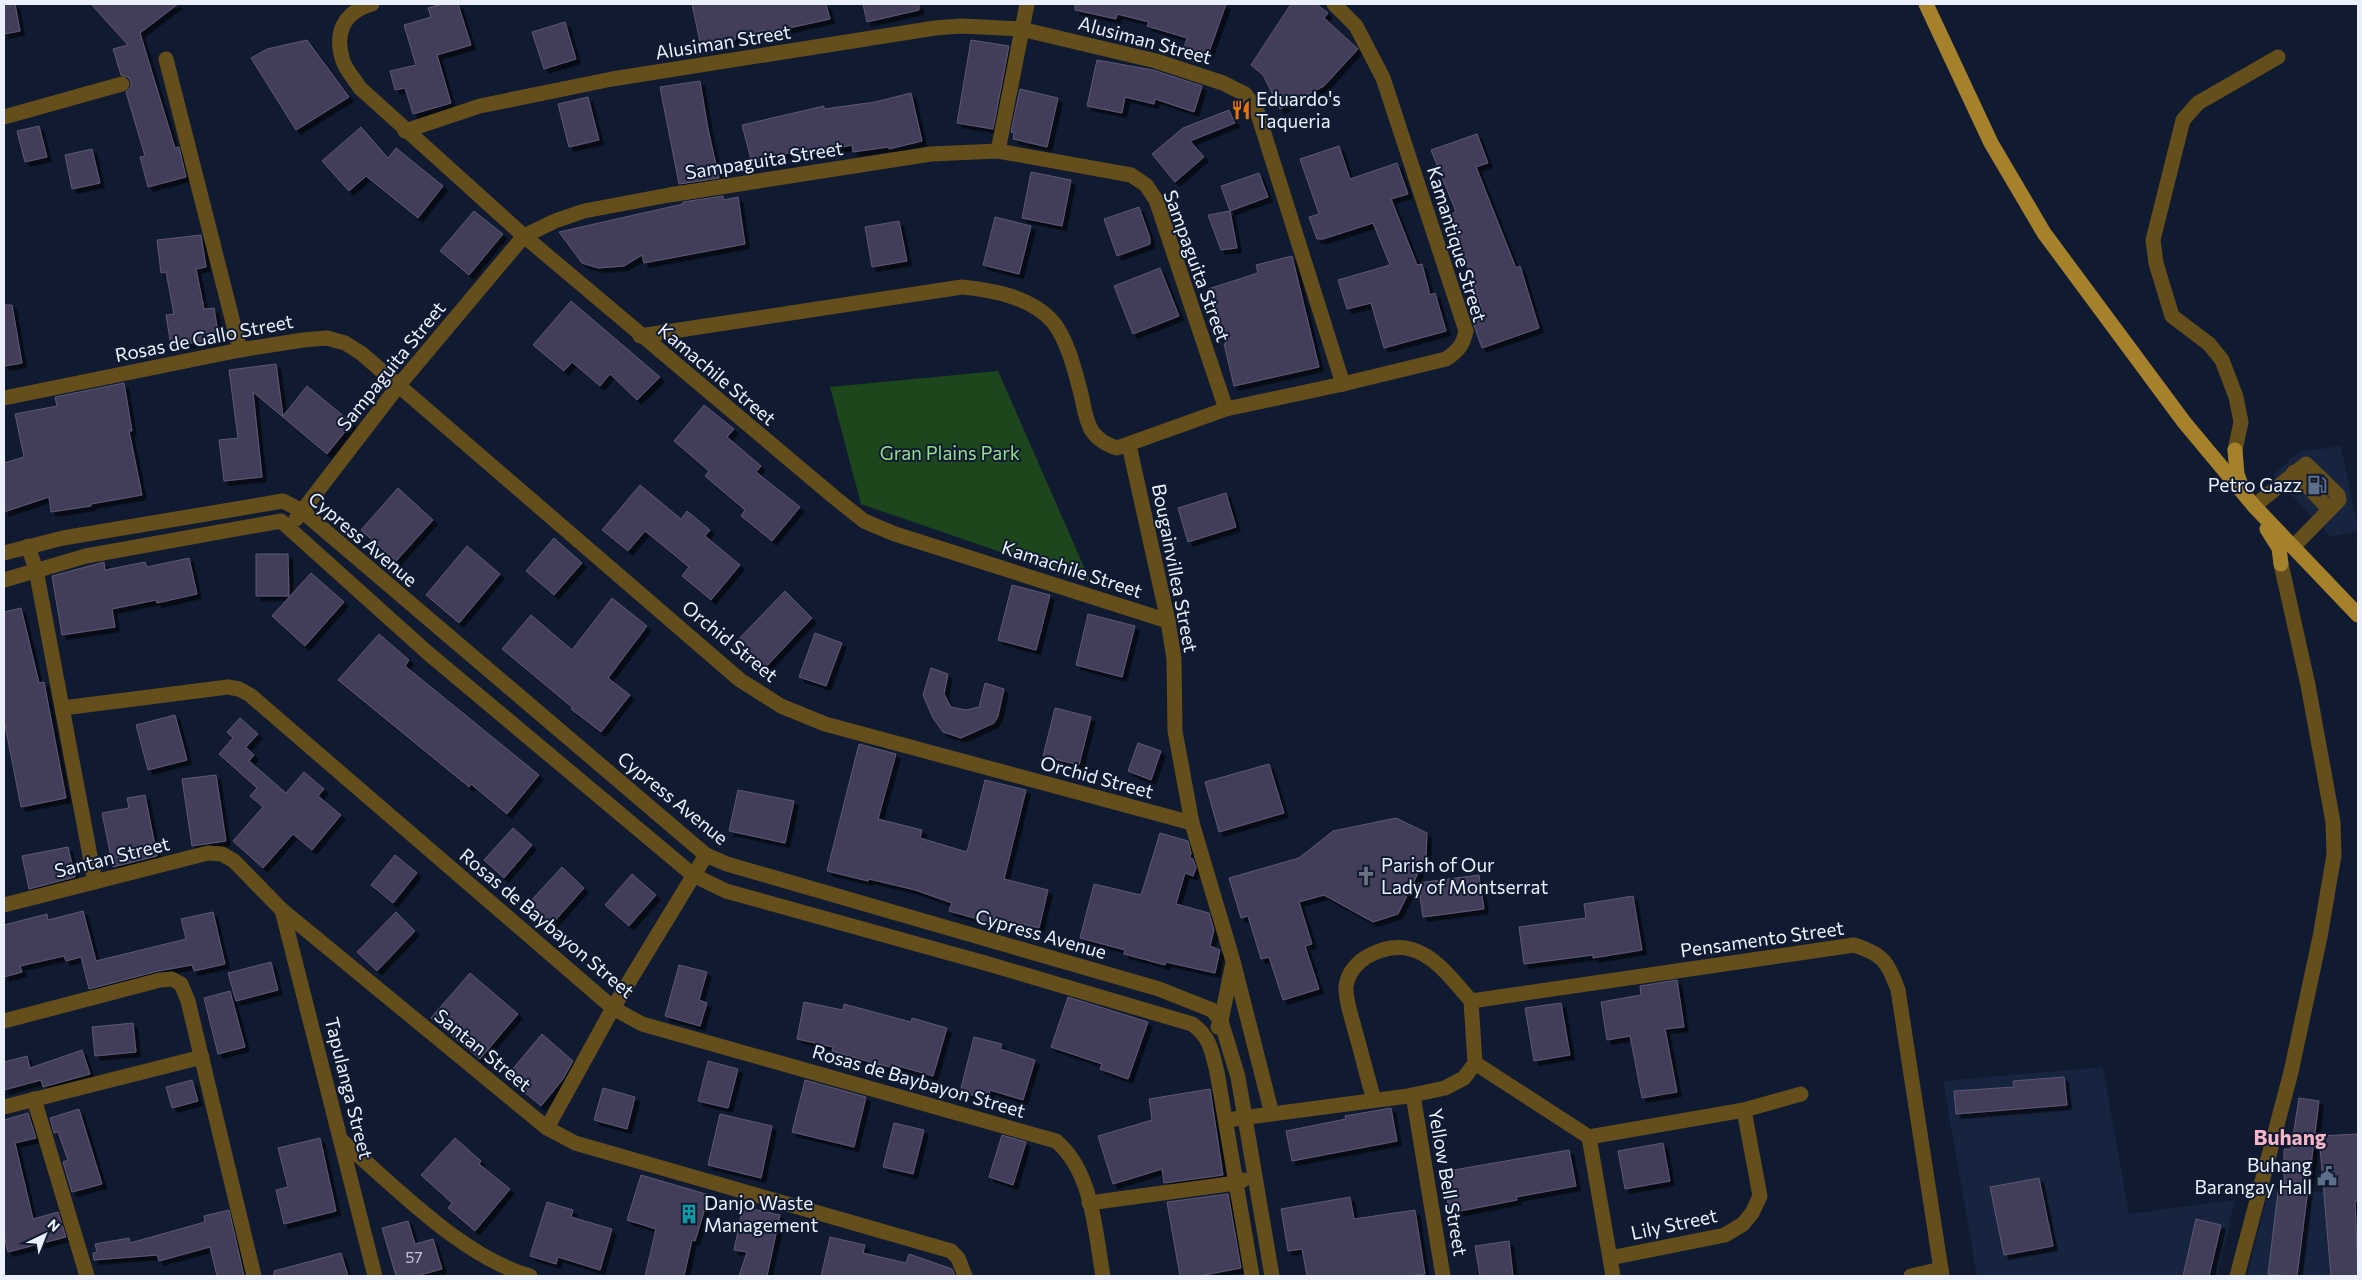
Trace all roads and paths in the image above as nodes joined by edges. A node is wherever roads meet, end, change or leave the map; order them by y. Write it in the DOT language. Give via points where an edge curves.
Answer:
graph roads {
  1 [pos="372,4"];
  2 [pos="1026,4"];
  3 [pos="1334,4"];
  4 [pos="1926,4"];
  5 [pos="1021,29"];
  6 [pos="2278,57"];
  7 [pos="166,59"];
  8 [pos="122,84"];
  9 [pos="4,117"];
  10 [pos="406,131"];
  11 [pos="998,152"];
  12 [pos="524,236"];
  13 [pos="640,336"];
  14 [pos="240,350"];
  15 [pos="1343,384"];
  16 [pos="399,385"];
  17 [pos="4,398"];
  18 [pos="1226,409"];
  19 [pos="1129,445"];
  20 [pos="2235,450"];
  21 [pos="2252,502"];
  22 [pos="302,511"];
  23 [pos="290,528"];
  24 [pos="28,546"];
  25 [pos="2293,547"];
  26 [pos="4,553"];
  27 [pos="2281,564"];
  28 [pos="36,570"];
  29 [pos="4,580"];
  30 [pos="2358,615"];
  31 [pos="1168,621"];
  32 [pos="63,708"];
  33 [pos="1192,823"];
  34 [pos="706,855"];
  35 [pos="693,875"];
  36 [pos="95,882"];
  37 [pos="4,905"];
  38 [pos="282,910"];
  39 [pos="990,940"];
  40 [pos="1233,961"];
  41 [pos="985,963"];
  42 [pos="1471,1002"];
  43 [pos="613,1008"];
  44 [pos="4,1020"];
  45 [pos="1221,1022"];
  46 [pos="1208,1040"];
  47 [pos="202,1057"];
  48 [pos="1475,1063"];
  49 [pos="1801,1094"];
  50 [pos="1412,1095"];
  51 [pos="34,1099"];
  52 [pos="1374,1100"];
  53 [pos="4,1107"];
  54 [pos="1744,1110"];
  55 [pos="1272,1114"];
  56 [pos="1243,1116"];
  57 [pos="1226,1121"];
  58 [pos="547,1128"];
  59 [pos="1589,1137"];
  60 [pos="342,1141"];
  61 [pos="1253,1175"];
  62 [pos="1236,1183"];
  63 [pos="1089,1203"];
  64 [pos="1610,1258"];
  65 [pos="1941,1273"];
  66 [pos="86,1276"];
  67 [pos="254,1276"];
  68 [pos="375,1276"];
  69 [pos="530,1276"];
  70 [pos="965,1276"];
  71 [pos="1103,1276"];
  72 [pos="1252,1276"];
  73 [pos="1272,1276"];
  74 [pos="1443,1276"];
  75 [pos="1613,1276"];
  76 [pos="1911,1276"];
  77 [pos="2237,1276"];
  1 -- 10 [label="street, Kamachile Street" via="351,14 342,24 343,62 360,88"];
  2 -- 5 [label="street"];
  3 -- 15 [label="street, Kamantique Street" via="1356,26 1383,78 1466,331 1458,351 1446,358"];
  4 -- 21 [label="main road" via="1991,143 2044,233 2184,422"];
  5 -- 10 [label="street, Alusiman Street" via="935,28 612,79 480,106"];
  5 -- 11 [label="street"];
  5 -- 15 [label="street, Alusiman Street" via="1156,61 1223,83 1245,94 1256,108"];
  6 -- 20 [label="street" via="2198,103 2183,120 2152,240 2172,316 2209,344 2222,360 2236,397 2241,422"];
  7 -- 14 [label="street"];
  8 -- 9 [label="street"];
  10 -- 12 [label="street, Kamachile Street"];
  11 -- 12 [label="street, Sampaguita Street" via="931,154 669,195 584,211"];
  11 -- 18 [label="street, Sampaguita Street" via="1131,175 1146,185 1156,200"];
  12 -- 13 [label="street, Kamachile Street"];
  12 -- 16 [label="street, Sampaguita Street"];
  13 -- 19 [label="street" via="962,287 1004,293 1052,321 1063,337 1092,430 1109,445 1117,448"];
  13 -- 31 [label="street, Kamachile Street" via="864,520 895,534"];
  14 -- 16 [label="street, Rosas de Gallo Street" via="327,338 345,343 361,353"];
  14 -- 17 [label="street, Rosas de Gallo Street"];
  15 -- 18 [label="street, Kamantique Street"];
  16 -- 22 [label="street, Sampaguita Street"];
  16 -- 33 [label="street, Orchid Street" via="740,680 781,706 825,724"];
  18 -- 19 [label="street, Kamantique Street"];
  19 -- 31 [label="street, Bougainvillea Street"];
  20 -- 21 [label="main road" via="2240,484"];
  21 -- 25 [label="main road"];
  21 -- 25 [label="street" via="2294,472 2330,509"];
  21 -- 27 [label="main road" via="2279,548"];
  22 -- 23 [label="street, Sampaguita Street"];
  22 -- 24 [label="street, Cypress Avenue" via="280,500"];
  22 -- 34 [label="street, Cypress Avenue"];
  23 -- 28 [label="street, Cypress Avenue" via="276,521 86,556"];
  23 -- 35 [label="street, Cypress Avenue" via="428,654"];
  24 -- 26 [label="street, Cypress Avenue"];
  24 -- 28 [label="street"];
  25 -- 30 [label="main road"];
  27 -- 77 [label="street" via="2308,685 2333,822 2334,855 2291,1072"];
  28 -- 29 [label="street, Cypress Avenue"];
  28 -- 32 [label="street"];
  31 -- 33 [label="street, Bougainvillea Street" via="1174,659 1175,731"];
  32 -- 36 [label="street"];
  32 -- 43 [label="street, Rosas de Baybayon Street" via="228,687 239,689 250,695"];
  33 -- 40 [label="street, Bougainvillea Street"];
  34 -- 35 [label="street"];
  34 -- 39 [label="street, Cypress Avenue" via="727,864"];
  35 -- 41 [label="street, Cypress Avenue" via="726,891"];
  35 -- 43 [label="street"];
  36 -- 37 [label="street, Santan Street"];
  36 -- 38 [label="street, Santan Street" via="208,853 222,854 234,861"];
  38 -- 58 [label="street, Santan Street"];
  38 -- 60 [label="street, Tapulanga Street"];
  39 -- 41 [label="street"];
  39 -- 45 [label="street, Cypress Avenue" via="1159,989 1212,1010"];
  40 -- 45 [label="street, Bougainvillea Street"];
  40 -- 55 [label="street, Bougainvillea Street"];
  41 -- 46 [label="street, Cypress Avenue" via="1192,1024"];
  42 -- 48 [label="street"];
  42 -- 52 [label="street" via="1444,969 1417,950 1390,947 1363,959 1351,971 1346,986 1348,1004"];
  42 -- 65 [label="street, Pensamento Street" via="1854,945 1874,952 1890,966 1898,990"];
  43 -- 58 [label="street"];
  43 -- 63 [label="street, Rosas de Baybayon Street" via="642,1024 1056,1141 1075,1162"];
  44 -- 47 [label="street" via="172,979 181,984 188,1001"];
  45 -- 46 [label="street"];
  45 -- 56 [label="street" via="1238,1078"];
  46 -- 57 [label="street"];
  47 -- 51 [label="street"];
  47 -- 67 [label="street"];
  48 -- 50 [label="street" via="1455,1084"];
  48 -- 59 [label="street"];
  49 -- 54 [label="street"];
  50 -- 52 [label="street"];
  50 -- 74 [label="street, Yellow Bell Street"];
  51 -- 53 [label="street"];
  51 -- 66 [label="street"];
  52 -- 55 [label="street"];
  54 -- 59 [label="street"];
  54 -- 64 [label="street, Lily Street" via="1760,1196 1743,1224 1725,1235"];
  55 -- 56 [label="street"];
  56 -- 57 [label="street"];
  56 -- 61 [label="street"];
  57 -- 62 [label="street"];
  58 -- 70 [label="street, Santan Street" via="575,1143 951,1251 958,1258"];
  59 -- 64 [label="street"];
  60 -- 68 [label="street, Tapulanga Street"];
  60 -- 69 [label="street" via="456,1239 513,1271"];
  61 -- 62 [label="street"];
  61 -- 73 [label="street"];
  62 -- 63 [label="street"];
  62 -- 72 [label="street"];
  63 -- 71 [label="street, Rosas de Baybayon Street"];
  64 -- 75 [label="street"];
  65 -- 76 [label="street"];
}
